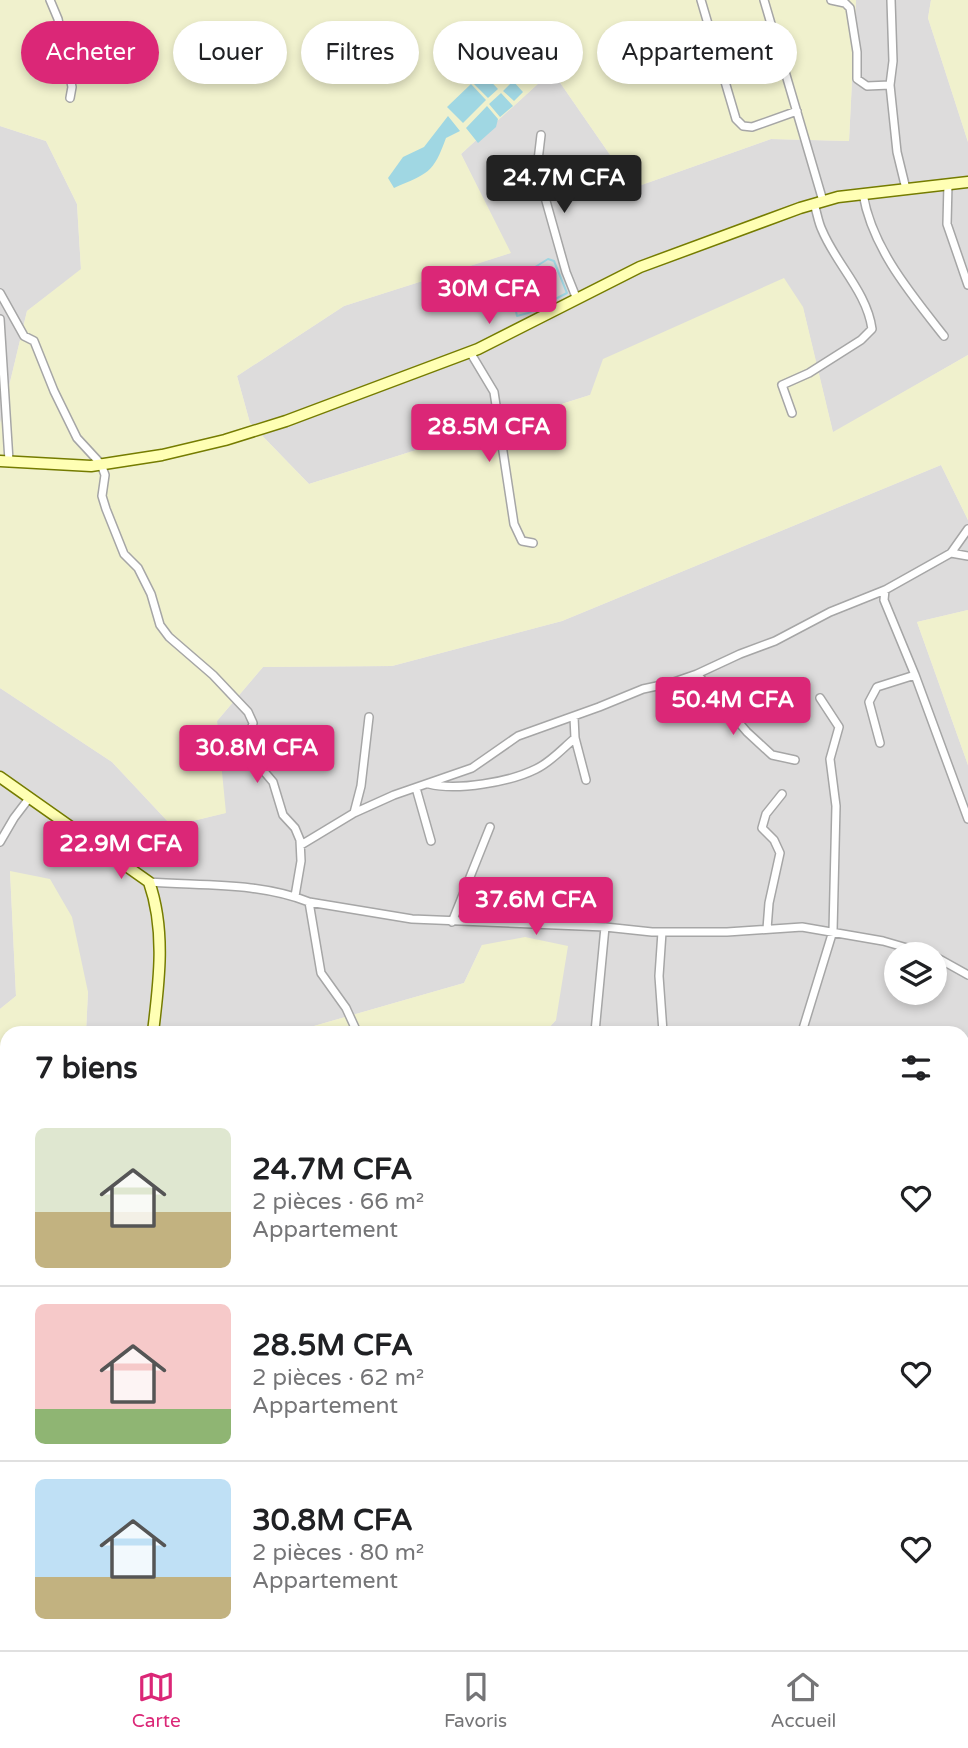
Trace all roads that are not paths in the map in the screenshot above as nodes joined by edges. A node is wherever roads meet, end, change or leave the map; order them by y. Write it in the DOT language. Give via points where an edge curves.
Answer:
graph roads {
  1 [pos="50,0"];
  2 [pos="701,0"];
  3 [pos="765,0"];
  4 [pos="831,0"];
  5 [pos="891,0"];
  6 [pos="890,85"];
  7 [pos="70,98"];
  8 [pos="797,111"];
  9 [pos="541,135"];
  10 [pos="968,182"];
  11 [pos="948,184"];
  12 [pos="906,189"];
  13 [pos="863,194"];
  14 [pos="818,202"];
  15 [pos="968,285"];
  16 [pos="0,293"];
  17 [pos="576,297"];
  18 [pos="0,319"];
  19 [pos="944,336"];
  20 [pos="470,352"];
  21 [pos="792,413"];
  22 [pos="5,461"];
  23 [pos="101,464"];
  24 [pos="968,529"];
  25 [pos="533,543"];
  26 [pos="951,553"];
  27 [pos="968,556"];
  28 [pos="885,590"];
  29 [pos="697,674"];
  30 [pos="915,675"];
  31 [pos="820,698"];
  32 [pos="369,717"];
  33 [pos="574,717"];
  34 [pos="575,738"];
  35 [pos="880,743"];
  36 [pos="794,760"];
  37 [pos="0,777"];
  38 [pos="586,780"];
  39 [pos="429,783"];
  40 [pos="416,788"];
  41 [pos="782,794"];
  42 [pos="30,797"];
  43 [pos="354,813"];
  44 [pos="968,819"];
  45 [pos="490,827"];
  46 [pos="431,841"];
  47 [pos="0,842"];
  48 [pos="301,845"];
  49 [pos="149,882"];
  50 [pos="295,896"];
  51 [pos="309,902"];
  52 [pos="452,922"];
  53 [pos="605,927"];
  54 [pos="767,929"];
  55 [pos="832,931"];
  56 [pos="662,932"];
  57 [pos="889,942"];
  58 [pos="947,963"];
  59 [pos="968,975"];
  60 [pos="154,1026"];
  61 [pos="354,1026"];
  62 [pos="596,1026"];
  63 [pos="663,1026"];
  64 [pos="804,1026"];
  1 -- 7 [label="street" via="72,87"];
  2 -- 8 [label="street" via="736,119 743,127 752,127"];
  3 -- 8 [label="street"];
  4 -- 6 [label="street" via="849,8 858,79 867,86"];
  5 -- 6 [label="street"];
  6 -- 12 [label="street"];
  8 -- 14 [label="street"];
  9 -- 17 [label="street" via="537,169"];
  10 -- 11 [label="main road"];
  11 -- 12 [label="main road"];
  11 -- 15 [label="street" via="947,224"];
  12 -- 13 [label="main road"];
  13 -- 14 [label="main road"];
  13 -- 19 [label="street" via="867,218 887,256"];
  14 -- 17 [label="main road" via="640,267"];
  14 -- 21 [label="street" via="822,231 861,297 872,329 810,373 782,386"];
  16 -- 23 [label="street" via="24,335 34,341 77,438"];
  17 -- 20 [label="main road"];
  18 -- 22 [label="street"];
  20 -- 23 [label="main road" via="286,421 162,455"];
  20 -- 25 [label="street" via="494,392 514,524 522,541"];
  22 -- 23 [label="main road"];
  23 -- 48 [label="street" via="106,509 124,554 138,568 151,594 160,625 248,712 253,723 251,746"];
  24 -- 26 [label="street"];
  26 -- 27 [label="street"];
  26 -- 28 [label="street"];
  28 -- 29 [label="street"];
  28 -- 30 [label="street" via="884,600"];
  29 -- 33 [label="street" via="643,689"];
  29 -- 36 [label="street" via="772,755"];
  30 -- 35 [label="street" via="877,687 869,702"];
  30 -- 44 [label="street"];
  31 -- 55 [label="street" via="839,727 830,759 836,806"];
  32 -- 43 [label="street"];
  33 -- 34 [label="street"];
  33 -- 39 [label="street" via="518,736 482,762"];
  34 -- 38 [label="street"];
  34 -- 39 [label="street" via="537,769 510,779 461,788"];
  37 -- 42 [label="main road"];
  39 -- 40 [label="street"];
  40 -- 43 [label="street"];
  40 -- 46 [label="street"];
  41 -- 54 [label="street" via="766,814 762,828 780,853"];
  42 -- 47 [label="street"];
  42 -- 49 [label="main road"];
  43 -- 48 [label="street"];
  45 -- 52 [label="street"];
  48 -- 50 [label="street"];
  49 -- 50 [label="street"];
  49 -- 60 [label="main road" via="159,922"];
  50 -- 51 [label="street"];
  51 -- 52 [label="street"];
  51 -- 61 [label="street" via="321,973"];
  52 -- 53 [label="street"];
  53 -- 56 [label="street"];
  53 -- 62 [label="street"];
  54 -- 55 [label="street" via="802,926"];
  54 -- 56 [label="street"];
  55 -- 57 [label="street"];
  55 -- 64 [label="street"];
  56 -- 63 [label="street"];
  58 -- 59 [label="street"];
}
